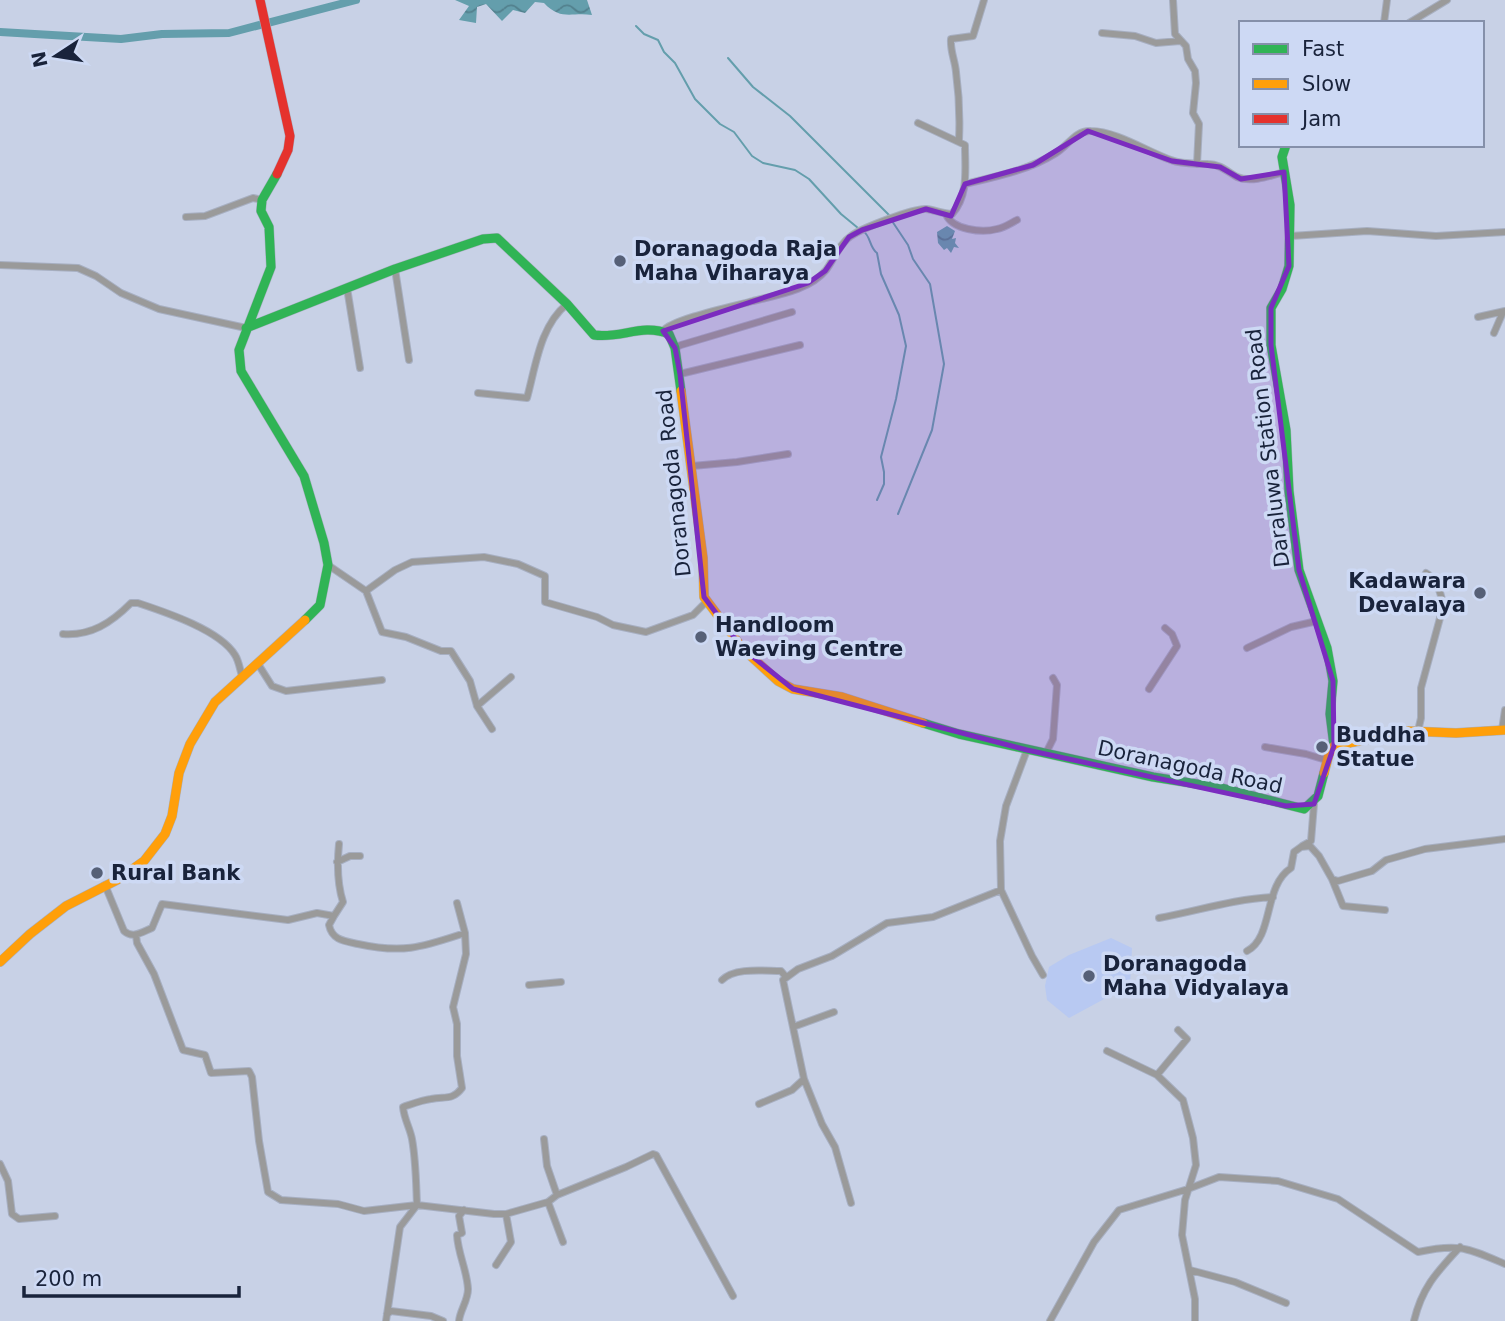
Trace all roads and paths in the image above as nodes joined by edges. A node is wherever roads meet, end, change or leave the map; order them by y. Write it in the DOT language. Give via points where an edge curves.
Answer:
graph roads {
  1 [pos="260,0"];
  2 [pos="984,0"];
  3 [pos="1173,0"];
  4 [pos="1387,0"];
  5 [pos="1447,0"];
  6 [pos="1384,21"];
  7 [pos="1412,21"];
  8 [pos="1102,33"];
  9 [pos="1180,41"];
  10 [pos="918,123"];
  11 [pos="959,140"];
  12 [pos="1285,147"];
  13 [pos="1197,164"];
  14 [pos="1284,172"];
  15 [pos="965,184"];
  16 [pos="262,200"];
  17 [pos="946,214"];
  18 [pos="186,217"];
  19 [pos="1017,219"];
  20 [pos="1505,232"];
  21 [pos="1291,236"];
  22 [pos="0,265"];
  23 [pos="395,269"];
  24 [pos="347,288"];
  25 [pos="567,304"];
  26 [pos="792,312"];
  27 [pos="1504,312"];
  28 [pos="1478,317"];
  29 [pos="246,328"];
  30 [pos="663,331"];
  31 [pos="1494,333"];
  32 [pos="800,345"];
  33 [pos="675,348"];
  34 [pos="409,360"];
  35 [pos="360,368"];
  36 [pos="680,374"];
  37 [pos="478,393"];
  38 [pos="788,454"];
  39 [pos="692,466"];
  40 [pos="328,565"];
  41 [pos="1426,573"];
  42 [pos="366,592"];
  43 [pos="707,601"];
  44 [pos="1317,621"];
  45 [pos="1165,628"];
  46 [pos="63,634"];
  47 [pos="1247,648"];
  48 [pos="258,664"];
  49 [pos="242,676"];
  50 [pos="510,677"];
  51 [pos="1053,678"];
  52 [pos="382,680"];
  53 [pos="1149,689"];
  54 [pos="477,706"];
  55 [pos="1505,710"];
  56 [pos="492,729"];
  57 [pos="1503,730"];
  58 [pos="1418,731"];
  59 [pos="1334,746"];
  60 [pos="1265,747"];
  61 [pos="1027,750"];
  62 [pos="1046,753"];
  63 [pos="1326,760"];
  64 [pos="1314,804"];
  65 [pos="1505,839"];
  66 [pos="339,844"];
  67 [pos="1301,847"];
  68 [pos="360,856"];
  69 [pos="337,862"];
  70 [pos="1332,880"];
  71 [pos="105,886"];
  72 [pos="1001,890"];
  73 [pos="1273,897"];
  74 [pos="457,903"];
  75 [pos="1385,910"];
  76 [pos="334,916"];
  77 [pos="1159,918"];
  78 [pos="465,933"];
  79 [pos="136,935"];
  80 [pos="1247,951"];
  81 [pos="0,962"];
  82 [pos="1044,975"];
  83 [pos="786,977"];
  84 [pos="722,980"];
  85 [pos="561,982"];
  86 [pos="529,985"];
  87 [pos="834,1012"];
  88 [pos="793,1027"];
  89 [pos="1178,1030"];
  90 [pos="1107,1051"];
  91 [pos="1157,1075"];
  92 [pos="804,1079"];
  93 [pos="759,1104"];
  94 [pos="544,1139"];
  95 [pos="0,1164"];
  96 [pos="1188,1189"];
  97 [pos="557,1195"];
  98 [pos="548,1202"];
  99 [pos="851,1203"];
  100 [pos="416,1205"];
  101 [pos="464,1210"];
  102 [pos="506,1214"];
  103 [pos="55,1216"];
  104 [pos="563,1242"];
  105 [pos="1460,1247"];
  106 [pos="496,1265"];
  107 [pos="1505,1265"];
  108 [pos="1189,1270"];
  109 [pos="733,1296"];
  110 [pos="1286,1303"];
  111 [pos="386,1318"];
  112 [pos="443,1321"];
  113 [pos="459,1321"];
  114 [pos="1051,1321"];
  115 [pos="1195,1321"];
  116 [pos="1414,1321"];
  1 -- 16 [label="street" via="290,136 280,169"];
  2 -- 11 [label="street" via="972,36 951,39"];
  3 -- 9 [label="street" via="1175,34"];
  4 -- 6 [label="street"];
  5 -- 7 [label="street"];
  8 -- 9 [label="street" via="1156,43"];
  9 -- 13 [label="street" via="1195,71"];
  10 -- 11 [label="street"];
  11 -- 15 [label="street" via="965,145"];
  12 -- 14 [label="street, Daraluwa Station Road"];
  13 -- 14 [label="street" via="1209,163 1241,179"];
  13 -- 15 [label="street" via="1172,161 1088,131 1033,165"];
  14 -- 21 [label="street, Daraluwa Station Road"];
  15 -- 17 [label="street" via="960,205 953,214"];
  16 -- 18 [label="street" via="253,198 205,216"];
  16 -- 29 [label="street" via="271,267"];
  17 -- 19 [label="street" via="965,229 996,230"];
  17 -- 30 [label="street" via="915,211 862,230 849,237 825,271 808,283 687,319"];
  20 -- 21 [label="street" via="1427,236 1367,231"];
  21 -- 44 [label="street, Daraluwa Station Road" via="1289,266 1271,309 1272,345 1286,430 1299,570"];
  22 -- 29 [label="street" via="78,268 159,309"];
  23 -- 24 [label="street"];
  23 -- 25 [label="street" via="497,238"];
  23 -- 34 [label="street"];
  24 -- 29 [label="street"];
  24 -- 35 [label="street"];
  25 -- 30 [label="street" via="594,335"];
  25 -- 37 [label="street" via="543,336 527,398"];
  26 -- 33 [label="street"];
  27 -- 28 [label="street"];
  27 -- 31 [label="street"];
  29 -- 40 [label="street" via="239,350 242,371 304,476"];
  30 -- 33 [label="street, Doranagoda Road"];
  32 -- 36 [label="street"];
  33 -- 36 [label="street, Doranagoda Road"];
  36 -- 39 [label="street, Doranagoda Road"];
  38 -- 39 [label="street"];
  39 -- 43 [label="street, Doranagoda Road"];
  40 -- 42 [label="street"];
  40 -- 48 [label="street" via="320,605"];
  41 -- 58 [label="street" via="1442,597 1443,607 1421,688"];
  42 -- 43 [label="street" via="412,562 484,557 545,576 545,602 646,632 693,615"];
  42 -- 54 [label="street" via="382,632 441,652 452,651 470,681"];
  43 -- 61 [label="street, Doranagoda Road" via="743,649 793,689 842,697"];
  44 -- 47 [label="street" via="1291,627"];
  44 -- 59 [label="street, Daraluwa Station Road" via="1333,681 1330,714"];
  45 -- 53 [label="street" via="1177,646"];
  46 -- 49 [label="street" via="90,632 131,603 138,603 188,621 223,642 235,655"];
  48 -- 49 [label="street"];
  48 -- 52 [label="street" via="272,686 286,691"];
  49 -- 71 [label="street" via="215,702 190,744 165,834 144,861"];
  50 -- 54 [label="street"];
  51 -- 62 [label="street" via="1057,685 1053,739"];
  54 -- 56 [label="street"];
  55 -- 57 [label="street"];
  57 -- 58 [label="street"];
  58 -- 59 [label="street"];
  59 -- 63 [label="street"];
  60 -- 63 [label="street"];
  61 -- 62 [label="street, Doranagoda Road"];
  61 -- 72 [label="street" via="1006,806 1000,841"];
  62 -- 64 [label="street, Doranagoda Road" via="1222,788 1286,806 1304,809"];
  63 -- 64 [label="street"];
  64 -- 67 [label="street" via="1311,841"];
  65 -- 70 [label="street" via="1425,849 1386,860 1372,871"];
  66 -- 69 [label="street"];
  67 -- 70 [label="street" via="1310,846"];
  67 -- 73 [label="street" via="1294,852 1292,868 1274,888"];
  68 -- 69 [label="street"];
  69 -- 76 [label="street" via="343,902"];
  70 -- 75 [label="street" via="1343,906"];
  71 -- 79 [label="street" via="124,930"];
  71 -- 81 [label="street" via="66,906"];
  72 -- 82 [label="street"];
  72 -- 83 [label="street" via="933,917 887,923"];
  73 -- 77 [label="street" via="1231,900"];
  73 -- 80 [label="street" via="1261,933"];
  74 -- 78 [label="street"];
  76 -- 78 [label="street" via="330,932 339,940 386,950 421,947"];
  76 -- 79 [label="street" via="317,913 288,920 162,904 152,928"];
  78 -- 100 [label="street" via="466,954 453,1007 462,1087 456,1096 403,1107 415,1163"];
  79 -- 100 [label="street" via="183,1051 205,1055 211,1073 249,1072 252,1077 268,1192 281,1200 364,1210"];
  83 -- 84 [label="street" via="781,971 750,971"];
  83 -- 88 [label="street"];
  85 -- 86 [label="street"];
  87 -- 88 [label="street"];
  88 -- 92 [label="street"];
  89 -- 91 [label="street" via="1187,1039"];
  90 -- 91 [label="street"];
  91 -- 96 [label="street" via="1183,1100 1196,1165"];
  92 -- 93 [label="street" via="792,1090"];
  92 -- 99 [label="street" via="835,1147"];
  94 -- 97 [label="street"];
  95 -- 103 [label="street" via="8,1181 12,1214 19,1219"];
  96 -- 105 [label="street" via="1219,1177 1278,1181 1338,1199 1418,1252"];
  96 -- 108 [label="street" via="1182,1235"];
  96 -- 114 [label="street" via="1119,1210 1094,1242"];
  97 -- 98 [label="street"];
  97 -- 109 [label="street" via="656,1155"];
  98 -- 102 [label="street"];
  98 -- 104 [label="street"];
  100 -- 101 [label="street"];
  100 -- 111 [label="street" via="400,1227"];
  101 -- 102 [label="street"];
  101 -- 113 [label="street" via="462,1233 457,1235 468,1289"];
  102 -- 106 [label="street" via="511,1242"];
  105 -- 107 [label="street"];
  105 -- 116 [label="street" via="1420,1297"];
  108 -- 110 [label="street"];
  108 -- 115 [label="street"];
  111 -- 112 [label="street" via="391,1311 431,1315"];
}
